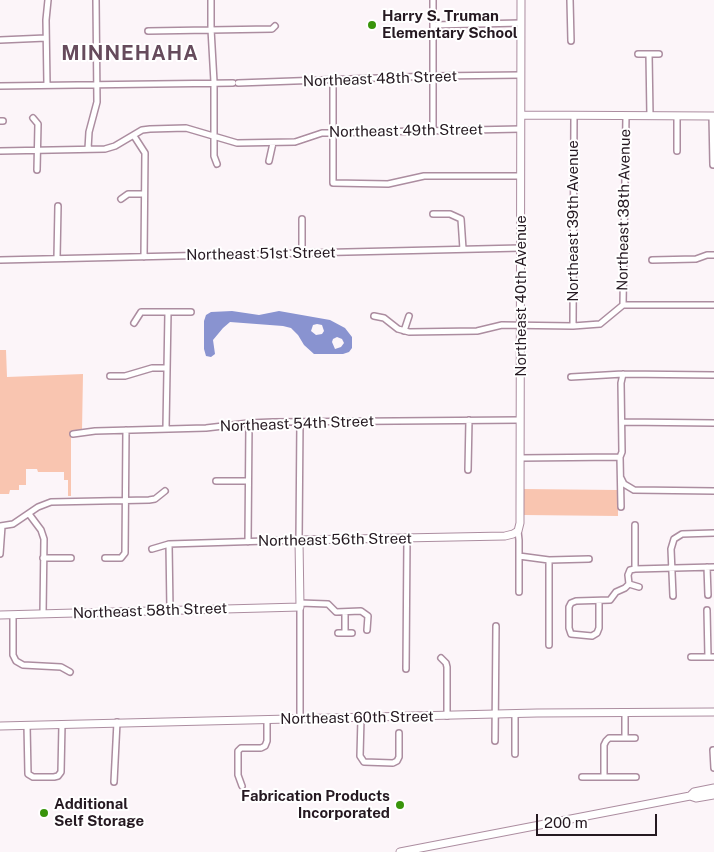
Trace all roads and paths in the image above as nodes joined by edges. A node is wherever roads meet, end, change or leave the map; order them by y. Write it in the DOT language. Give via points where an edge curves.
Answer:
graph roads {
  1 [pos="48,0"];
  2 [pos="96,0"];
  3 [pos="211,0"];
  4 [pos="432,0"];
  5 [pos="521,0"];
  6 [pos="570,0"];
  7 [pos="521,23"];
  8 [pos="433,25"];
  9 [pos="275,26"];
  10 [pos="210,29"];
  11 [pos="148,30"];
  12 [pos="46,38"];
  13 [pos="0,40"];
  14 [pos="571,41"];
  15 [pos="638,54"];
  16 [pos="649,54"];
  17 [pos="659,54"];
  18 [pos="521,75"];
  19 [pos="433,76"];
  20 [pos="334,80"];
  21 [pos="214,82"];
  22 [pos="97,84"];
  23 [pos="47,85"];
  24 [pos="0,86"];
  25 [pos="521,116"];
  26 [pos="574,116"];
  27 [pos="626,116"];
  28 [pos="650,116"];
  29 [pos="677,116"];
  30 [pos="713,116"];
  31 [pos="33,118"];
  32 [pos="521,129"];
  33 [pos="433,132"];
  34 [pos="333,133"];
  35 [pos="134,136"];
  36 [pos="214,136"];
  37 [pos="273,143"];
  38 [pos="88,149"];
  39 [pos="38,150"];
  40 [pos="0,151"];
  41 [pos="677,151"];
  42 [pos="269,161"];
  43 [pos="217,164"];
  44 [pos="713,165"];
  45 [pos="37,170"];
  46 [pos="521,176"];
  47 [pos="144,194"];
  48 [pos="121,199"];
  49 [pos="58,206"];
  50 [pos="433,214"];
  51 [pos="302,219"];
  52 [pos="521,248"];
  53 [pos="462,249"];
  54 [pos="302,253"];
  55 [pos="714,255"];
  56 [pos="144,257"];
  57 [pos="58,258"];
  58 [pos="0,260"];
  59 [pos="652,260"];
  60 [pos="623,305"];
  61 [pos="714,305"];
  62 [pos="168,312"];
  63 [pos="191,312"];
  64 [pos="374,316"];
  65 [pos="409,316"];
  66 [pos="134,323"];
  67 [pos="520,326"];
  68 [pos="572,326"];
  69 [pos="404,331"];
  70 [pos="167,368"];
  71 [pos="623,374"];
  72 [pos="714,375"];
  73 [pos="110,376"];
  74 [pos="571,377"];
  75 [pos="469,420"];
  76 [pos="520,420"];
  77 [pos="300,421"];
  78 [pos="622,422"];
  79 [pos="249,423"];
  80 [pos="714,423"];
  81 [pos="166,428"];
  82 [pos="126,430"];
  83 [pos="73,434"];
  84 [pos="620,457"];
  85 [pos="520,458"];
  86 [pos="468,470"];
  87 [pos="620,476"];
  88 [pos="216,481"];
  89 [pos="248,481"];
  90 [pos="165,491"];
  91 [pos="714,491"];
  92 [pos="126,500"];
  93 [pos="621,507"];
  94 [pos="29,514"];
  95 [pos="634,525"];
  96 [pos="1,526"];
  97 [pos="518,531"];
  98 [pos="714,533"];
  99 [pos="407,538"];
  100 [pos="299,540"];
  101 [pos="248,542"];
  102 [pos="169,544"];
  103 [pos="152,549"];
  104 [pos="0,554"];
  105 [pos="519,556"];
  106 [pos="43,558"];
  107 [pos="71,558"];
  108 [pos="105,558"];
  109 [pos="589,559"];
  110 [pos="549,560"];
  111 [pos="714,567"];
  112 [pos="707,568"];
  113 [pos="635,569"];
  114 [pos="673,569"];
  115 [pos="629,584"];
  116 [pos="639,587"];
  117 [pos="519,592"];
  118 [pos="708,595"];
  119 [pos="673,596"];
  120 [pos="599,602"];
  121 [pos="300,605"];
  122 [pos="170,610"];
  123 [pos="708,610"];
  124 [pos="345,612"];
  125 [pos="43,614"];
  126 [pos="0,615"];
  127 [pos="13,615"];
  128 [pos="496,626"];
  129 [pos="367,630"];
  130 [pos="338,633"];
  131 [pos="345,633"];
  132 [pos="352,633"];
  133 [pos="549,645"];
  134 [pos="691,657"];
  135 [pos="711,657"];
  136 [pos="441,658"];
  137 [pos="406,669"];
  138 [pos="70,672"];
  139 [pos="625,712"];
  140 [pos="714,712"];
  141 [pos="515,714"];
  142 [pos="496,715"];
  143 [pos="446,716"];
  144 [pos="361,718"];
  145 [pos="267,720"];
  146 [pos="300,720"];
  147 [pos="117,722"];
  148 [pos="62,724"];
  149 [pos="27,725"];
  150 [pos="0,726"];
  151 [pos="399,733"];
  152 [pos="625,738"];
  153 [pos="634,738"];
  154 [pos="495,741"];
  155 [pos="713,750"];
  156 [pos="515,754"];
  157 [pos="714,760"];
  158 [pos="714,768"];
  159 [pos="582,777"];
  160 [pos="604,777"];
  161 [pos="636,777"];
  162 [pos="114,782"];
  163 [pos="242,786"];
  164 [pos="714,788"];
  165 [pos="714,794"];
  166 [pos="690,796"];
  167 [pos="400,852"];
  1 -- 12 [label="street"];
  2 -- 22 [label="street"];
  3 -- 10 [label="street"];
  4 -- 8 [label="street"];
  5 -- 7 [label="street, Northeast 40th Avenue"];
  6 -- 14 [label="street"];
  7 -- 8 [label="street"];
  7 -- 18 [label="street, Northeast 40th Avenue"];
  8 -- 19 [label="street"];
  9 -- 10 [label="street" via="272,29"];
  10 -- 11 [label="street"];
  10 -- 21 [label="street"];
  12 -- 13 [label="street"];
  12 -- 23 [label="street"];
  15 -- 16 [label="street"];
  16 -- 17 [label="street"];
  16 -- 28 [label="street"];
  18 -- 19 [label="street, Northeast 48th Street"];
  18 -- 25 [label="street, Northeast 40th Avenue"];
  19 -- 20 [label="street, Northeast 48th Street"];
  19 -- 33 [label="street"];
  20 -- 21 [label="street, Northeast 48th Street"];
  20 -- 34 [label="street"];
  21 -- 22 [label="street, Northeast 48th Street"];
  21 -- 36 [label="street"];
  22 -- 23 [label="street, Northeast 48th Street"];
  22 -- 38 [label="street"];
  23 -- 24 [label="street, Northeast 48th Street"];
  25 -- 26 [label="street"];
  25 -- 32 [label="street, Northeast 40th Avenue"];
  26 -- 27 [label="street"];
  26 -- 68 [label="street, Northeast 39th Avenue"];
  27 -- 28 [label="street"];
  27 -- 60 [label="street, Northeast 38th Avenue"];
  28 -- 29 [label="street"];
  29 -- 30 [label="street"];
  29 -- 41 [label="street"];
  30 -- 44 [label="street"];
  31 -- 39 [label="street" via="38,124"];
  32 -- 33 [label="street, Northeast 49th Street"];
  32 -- 46 [label="street, Northeast 40th Avenue"];
  33 -- 34 [label="street, Northeast 49th Street"];
  34 -- 37 [label="street, Northeast 49th Street" via="322,133 295,142"];
  34 -- 46 [label="street" via="333,183 388,184 424,176"];
  35 -- 36 [label="street, Northeast 49th Street" via="150,128 186,128"];
  35 -- 38 [label="street, Northeast 49th Street" via="115,146"];
  35 -- 47 [label="street" via="145,153"];
  36 -- 37 [label="street, Northeast 49th Street" via="237,143"];
  36 -- 43 [label="street"];
  37 -- 42 [label="street"];
  38 -- 39 [label="street, Northeast 49th Street"];
  39 -- 40 [label="street, Northeast 49th Street"];
  39 -- 45 [label="street"];
  46 -- 52 [label="street, Northeast 40th Avenue"];
  47 -- 48 [label="street" via="128,194"];
  47 -- 56 [label="street"];
  49 -- 57 [label="street"];
  50 -- 53 [label="street" via="450,214 461,219"];
  51 -- 54 [label="street"];
  52 -- 53 [label="street, Northeast 51st Street"];
  52 -- 67 [label="street, Northeast 40th Avenue"];
  53 -- 54 [label="street, Northeast 51st Street"];
  54 -- 56 [label="street, Northeast 51st Street"];
  55 -- 59 [label="street" via="696,259"];
  56 -- 57 [label="street, Northeast 51st Street"];
  57 -- 58 [label="street, Northeast 51st Street"];
  60 -- 61 [label="street"];
  60 -- 68 [label="street" via="600,324"];
  62 -- 63 [label="street"];
  62 -- 66 [label="street" via="141,312"];
  62 -- 70 [label="street"];
  64 -- 69 [label="street" via="384,318"];
  65 -- 69 [label="street"];
  67 -- 68 [label="street"];
  67 -- 69 [label="street" via="502,325 477,331"];
  67 -- 76 [label="street, Northeast 40th Avenue"];
  70 -- 73 [label="street"];
  70 -- 81 [label="street"];
  71 -- 72 [label="street"];
  71 -- 74 [label="street"];
  71 -- 78 [label="street"];
  75 -- 76 [label="street, Northeast 54th Street"];
  75 -- 77 [label="street, Northeast 54th Street"];
  75 -- 86 [label="street"];
  76 -- 85 [label="street, Northeast 40th Avenue"];
  77 -- 79 [label="street, Northeast 54th Street"];
  77 -- 100 [label="street"];
  78 -- 80 [label="street"];
  78 -- 84 [label="street"];
  79 -- 81 [label="street, Northeast 54th Street"];
  79 -- 89 [label="street"];
  81 -- 82 [label="street, Northeast 54th Street"];
  82 -- 83 [label="street, Northeast 54th Street"];
  82 -- 92 [label="street"];
  84 -- 85 [label="street"];
  84 -- 87 [label="street"];
  85 -- 97 [label="street, Northeast 40th Avenue"];
  87 -- 91 [label="street" via="624,484 634,490"];
  87 -- 93 [label="street"];
  88 -- 89 [label="street"];
  89 -- 101 [label="street"];
  90 -- 92 [label="street" via="155,499"];
  92 -- 94 [label="street" via="51,502"];
  92 -- 108 [label="street" via="124,556"];
  94 -- 96 [label="street" via="13,524"];
  94 -- 106 [label="street" via="43,535"];
  95 -- 113 [label="street"];
  96 -- 104 [label="street"];
  97 -- 99 [label="street, Northeast 56th Street" via="505,536"];
  97 -- 105 [label="street, Northeast 40th Avenue"];
  98 -- 114 [label="street" via="678,535 671,548"];
  99 -- 100 [label="street, Northeast 56th Street"];
  99 -- 137 [label="street"];
  100 -- 101 [label="street, Northeast 56th Street"];
  100 -- 121 [label="street"];
  101 -- 102 [label="street, Northeast 56th Street"];
  102 -- 103 [label="street, Northeast 56th Street"];
  102 -- 122 [label="street"];
  105 -- 110 [label="street"];
  105 -- 117 [label="street, Northeast 40th Avenue"];
  106 -- 107 [label="street"];
  106 -- 125 [label="street"];
  109 -- 110 [label="street"];
  110 -- 133 [label="street"];
  111 -- 112 [label="street"];
  112 -- 114 [label="street"];
  112 -- 118 [label="street"];
  113 -- 114 [label="street"];
  113 -- 115 [label="street" via="628,573"];
  114 -- 119 [label="street"];
  115 -- 116 [label="street"];
  115 -- 120 [label="street" via="610,600"];
  120 -- 120 [label="street" via="571,603 571,634 592,636 598,632"];
  121 -- 122 [label="street, Northeast 58th Street"];
  121 -- 124 [label="street" via="325,603 335,612"];
  121 -- 146 [label="street"];
  122 -- 125 [label="street, Northeast 58th Street"];
  123 -- 135 [label="street"];
  124 -- 129 [label="street" via="361,611 368,616"];
  124 -- 131 [label="street"];
  125 -- 127 [label="street, Northeast 58th Street"];
  126 -- 127 [label="street, Northeast 58th Street"];
  127 -- 138 [label="street" via="13,655 16,662 61,667"];
  128 -- 142 [label="street"];
  130 -- 131 [label="street"];
  131 -- 132 [label="street"];
  134 -- 135 [label="street"];
  136 -- 143 [label="street" via="446,663"];
  139 -- 140 [label="street, Northeast 60th Street"];
  139 -- 141 [label="street, Northeast 60th Street"];
  139 -- 152 [label="street"];
  141 -- 142 [label="street, Northeast 60th Street"];
  141 -- 156 [label="street"];
  142 -- 143 [label="street, Northeast 60th Street"];
  142 -- 154 [label="street"];
  143 -- 144 [label="street, Northeast 60th Street"];
  144 -- 146 [label="street, Northeast 60th Street"];
  144 -- 151 [label="street" via="362,761 397,761"];
  145 -- 146 [label="street, Northeast 60th Street"];
  145 -- 147 [label="street, Northeast 60th Street"];
  145 -- 163 [label="street" via="264,746 238,751 238,776"];
  147 -- 148 [label="street, Northeast 60th Street"];
  147 -- 162 [label="street"];
  148 -- 149 [label="street, Northeast 60th Street"];
  148 -- 149 [label="street" via="60,774 54,777 29,775"];
  149 -- 150 [label="street, Northeast 60th Street"];
  152 -- 153 [label="street"];
  152 -- 160 [label="street" via="606,741"];
  155 -- 157 [label="street"];
  157 -- 158 [label="street"];
  159 -- 160 [label="street"];
  160 -- 161 [label="street"];
  164 -- 166 [label="street" via="694,792"];
  165 -- 166 [label="street"];
  166 -- 167 [label="street"];
}
